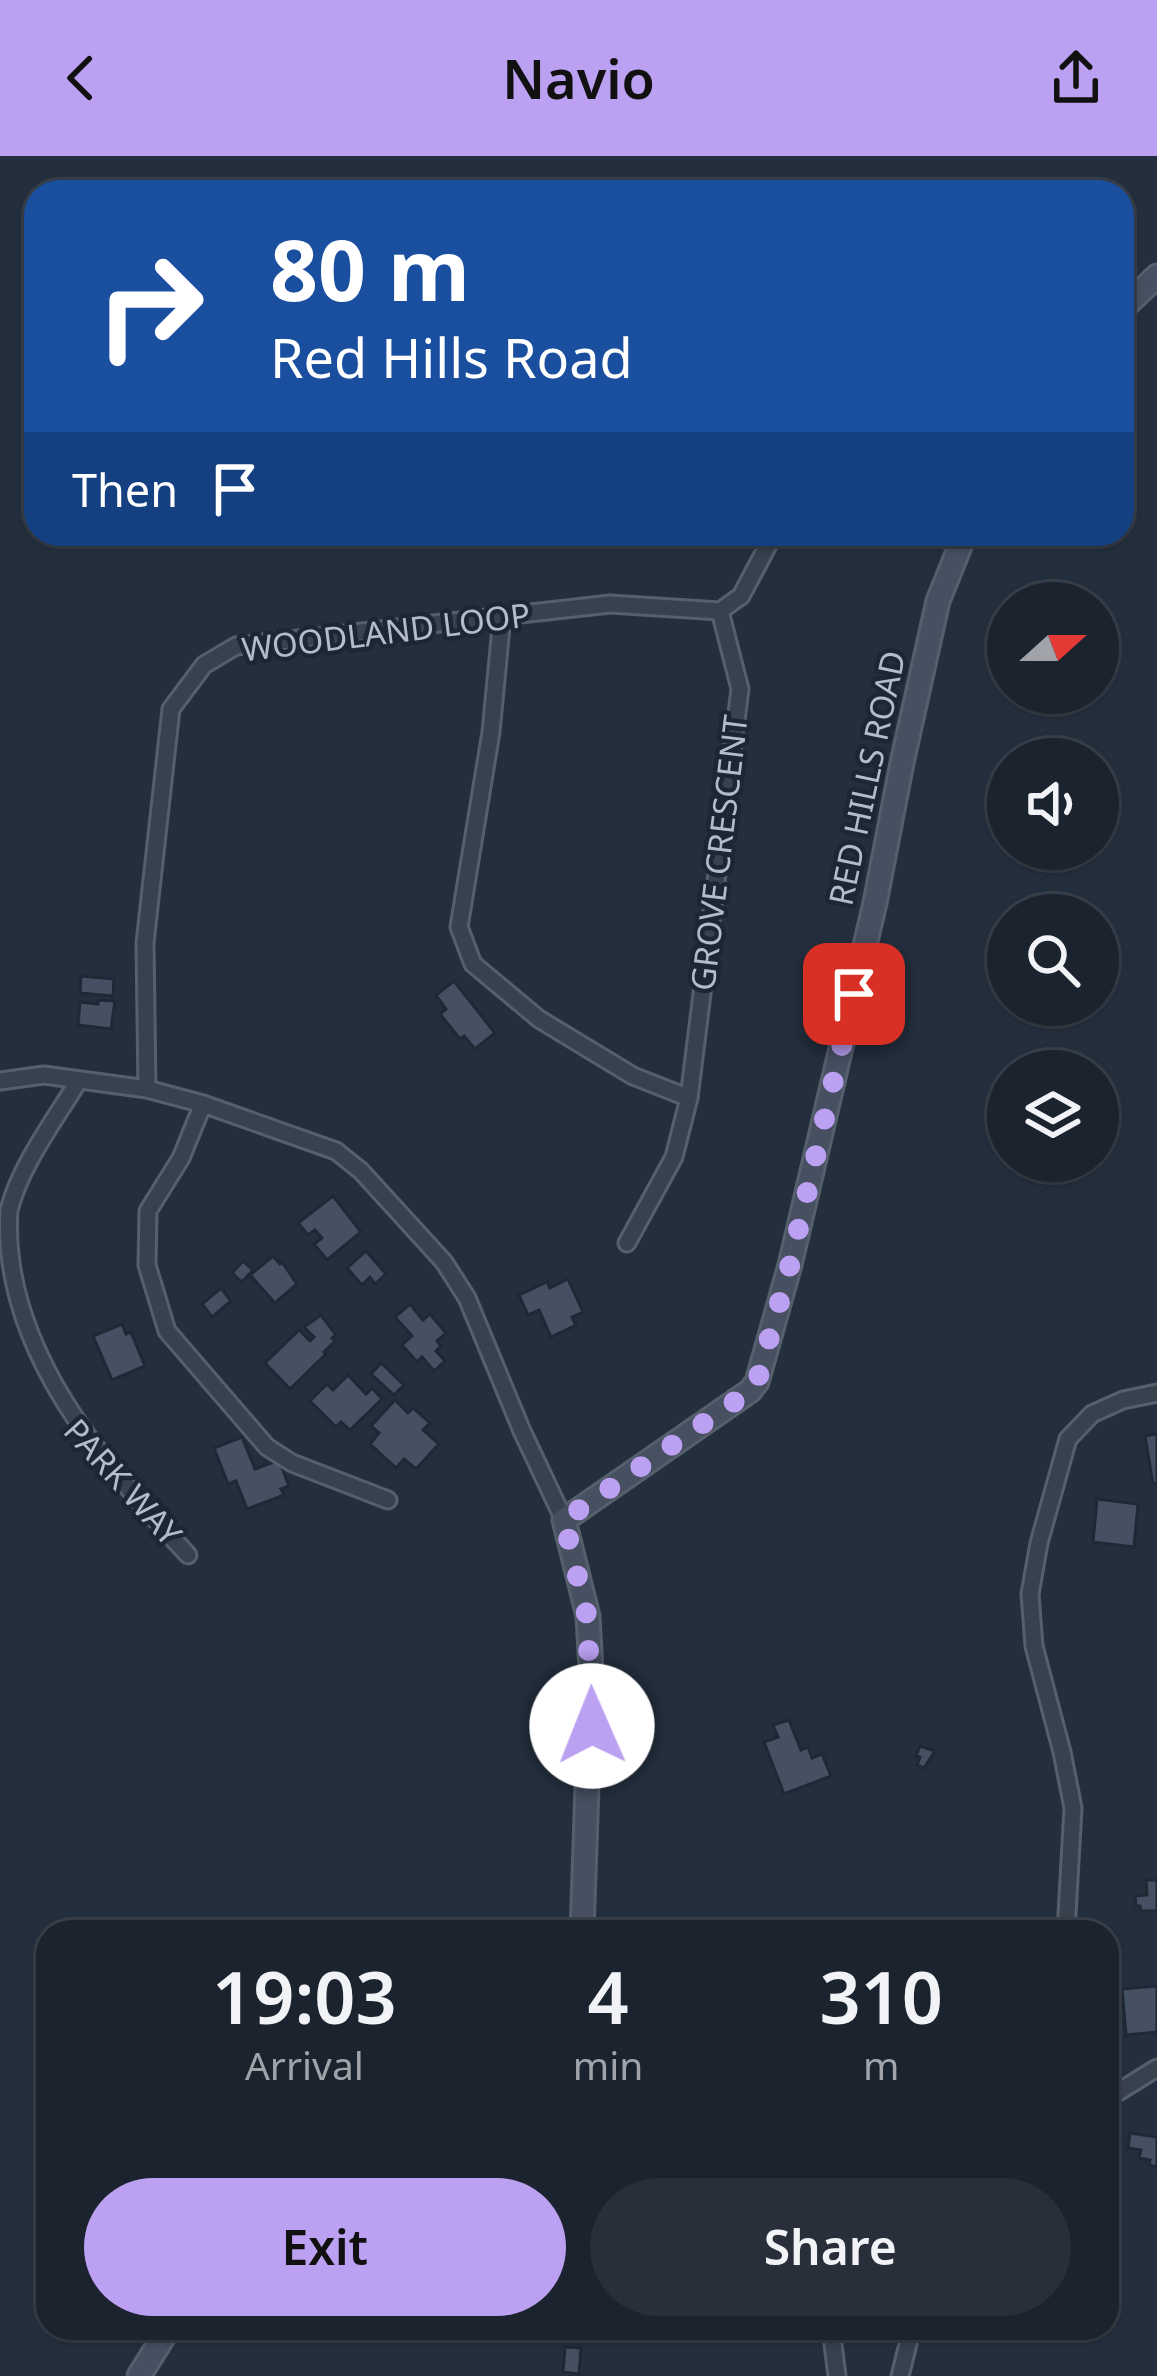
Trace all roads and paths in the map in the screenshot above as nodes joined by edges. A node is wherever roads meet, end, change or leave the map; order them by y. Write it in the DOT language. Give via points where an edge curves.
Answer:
graph roads {
  1 [pos="1157,276"];
  2 [pos="1134,298"];
  3 [pos="768,546"];
  4 [pos="960,546"];
  5 [pos="720,611"];
  6 [pos="502,617"];
  7 [pos="79,1080"];
  8 [pos="0,1081"];
  9 [pos="147,1089"];
  10 [pos="688,1098"];
  11 [pos="203,1104"];
  12 [pos="628,1243"];
  13 [pos="1157,1393"];
  14 [pos="388,1500"];
  15 [pos="564,1520"];
  16 [pos="188,1555"];
  17 [pos="583,1920"];
  18 [pos="1067,1920"];
  19 [pos="1157,2068"];
  20 [pos="1119,2092"];
  21 [pos="162,2340"];
  22 [pos="832,2340"];
  23 [pos="909,2340"];
  24 [pos="139,2376"];
  25 [pos="837,2376"];
  26 [pos="900,2376"];
  1 -- 2 [label="main road"];
  3 -- 5 [label="street" via="741,596"];
  4 -- 15 [label="main road, RED HILLS ROAD" via="938,601 875,903 757,1382"];
  5 -- 6 [label="street, WOODLAND LOOP" via="610,604"];
  5 -- 10 [label="street, GROVE CRESCENT" via="740,689"];
  6 -- 9 [label="street, WOODLAND LOOP" via="236,646 204,665 171,709 145,944"];
  6 -- 10 [label="street" via="459,926 473,964 539,1019 633,1076"];
  7 -- 8 [label="street"];
  7 -- 9 [label="street"];
  7 -- 16 [label="street, PARK WAY" via="10,1205 1,1249 7,1300 65,1421"];
  9 -- 11 [label="street"];
  10 -- 12 [label="street, GROVE CRESCENT" via="674,1157"];
  11 -- 14 [label="street" via="148,1211 147,1265 167,1331 267,1447"];
  11 -- 15 [label="street" via="336,1151 444,1262"];
  13 -- 18 [label="street" via="1092,1414 1068,1438 1030,1594 1034,1646 1073,1808"];
  15 -- 17 [label="main road" via="591,1671"];
  19 -- 20 [label="street"];
  21 -- 24 [label="main road"];
  22 -- 25 [label="street"];
  23 -- 26 [label="street"];
}
